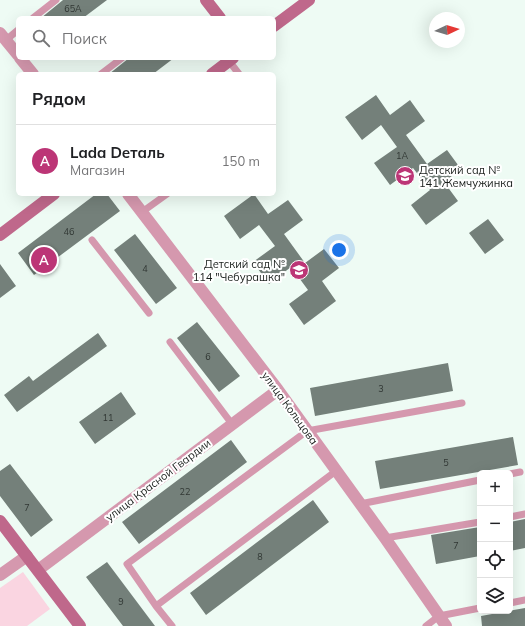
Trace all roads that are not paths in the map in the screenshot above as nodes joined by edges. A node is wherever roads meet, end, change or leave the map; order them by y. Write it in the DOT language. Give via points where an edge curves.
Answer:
graph roads {
  1 [pos="56,0"];
  2 [pos="206,0"];
  3 [pos="309,0"];
  4 [pos="36,16"];
  5 [pos="218,16"];
  6 [pos="276,25"];
  7 [pos="16,31"];
  8 [pos="3,36"];
  9 [pos="16,52"];
  10 [pos="22,60"];
  11 [pos="119,60"];
  12 [pos="230,60"];
  13 [pos="232,60"];
  14 [pos="31,72"];
  15 [pos="104,72"];
  16 [pos="215,72"];
  17 [pos="239,72"];
  18 [pos="51,196"];
  19 [pos="130,196"];
  20 [pos="164,196"];
  21 [pos="142,212"];
  22 [pos="0,235"];
  23 [pos="92,240"];
  24 [pos="149,314"];
  25 [pos="170,342"];
  26 [pos="278,390"];
  27 [pos="462,403"];
  28 [pos="232,424"];
  29 [pos="307,431"];
  30 [pos="336,471"];
  31 [pos="520,472"];
  32 [pos="513,473"];
  33 [pos="477,481"];
  34 [pos="360,504"];
  35 [pos="525,514"];
  36 [pos="513,516"];
  37 [pos="0,521"];
  38 [pos="477,523"];
  39 [pos="385,538"];
  40 [pos="27,556"];
  41 [pos="38,570"];
  42 [pos="0,575"];
  43 [pos="525,600"];
  44 [pos="513,602"];
  45 [pos="156,606"];
  46 [pos="477,609"];
  47 [pos="442,621"];
  48 [pos="80,626"];
  49 [pos="172,626"];
  50 [pos="426,626"];
  1 -- 4 [label="lane"];
  2 -- 5 [label="main road"];
  3 -- 6 [label="main road"];
  7 -- 8 [label="lane"];
  8 -- 9 [label="street"];
  10 -- 14 [label="street"];
  11 -- 15 [label="lane"];
  12 -- 16 [label="main road"];
  13 -- 17 [label="lane"];
  18 -- 22 [label="main road"];
  19 -- 21 [label="street, улица Кольцова"];
  20 -- 21 [label="lane"];
  21 -- 26 [label="street, улица Кольцова"];
  23 -- 24 [label="lane"];
  25 -- 28 [label="lane"];
  26 -- 28 [label="street, улица Красной Гвардии"];
  26 -- 29 [label="street, улица Кольцова"];
  27 -- 29 [label="lane"];
  28 -- 41 [label="street, улица Красной Гвардии"];
  29 -- 30 [label="street, улица Кольцова"];
  29 -- 45 [label="lane" via="127,564"];
  30 -- 34 [label="street, улица Кольцова"];
  30 -- 45 [label="lane"];
  31 -- 32 [label="lane"];
  33 -- 34 [label="lane"];
  34 -- 39 [label="street, улица Кольцова"];
  35 -- 36 [label="lane"];
  37 -- 40 [label="main road"];
  38 -- 39 [label="lane"];
  39 -- 47 [label="street, улица Кольцова"];
  40 -- 41 [label="main road"];
  40 -- 42 [label="street"];
  41 -- 48 [label="main road"];
  43 -- 44 [label="lane"];
  45 -- 49 [label="lane"];
  46 -- 47 [label="lane"];
  47 -- 50 [label="lane"];
}
